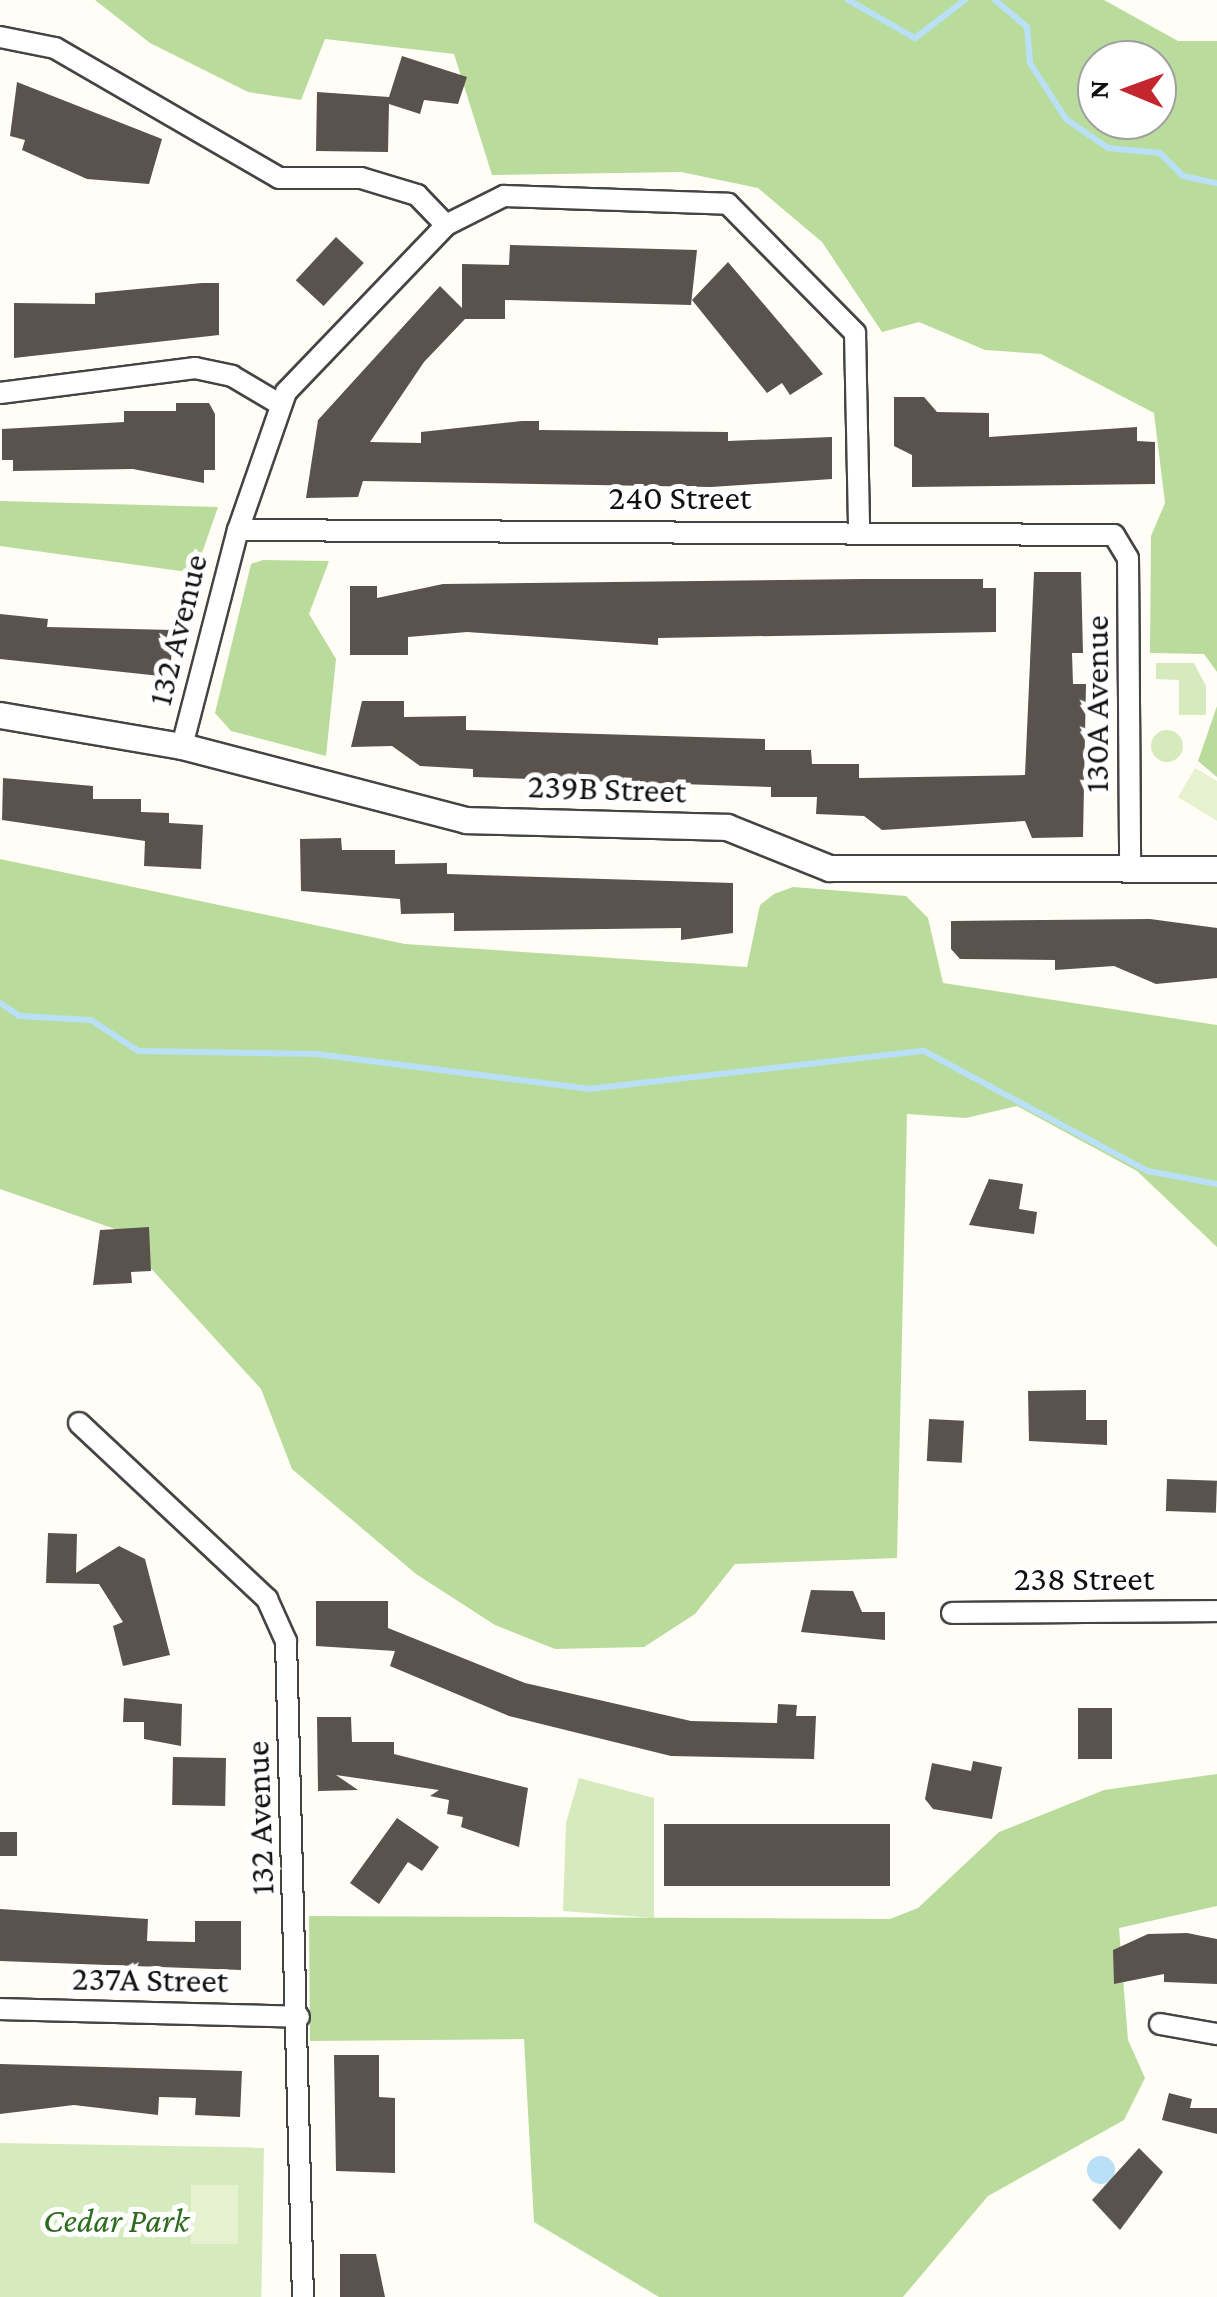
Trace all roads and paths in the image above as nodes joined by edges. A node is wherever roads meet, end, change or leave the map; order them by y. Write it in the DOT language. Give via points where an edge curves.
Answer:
graph roads {
  1 [pos="0,37"];
  2 [pos="446,225"];
  3 [pos="0,393"];
  4 [pos="282,405"];
  5 [pos="238,530"];
  6 [pos="860,531"];
  7 [pos="1121,540"];
  8 [pos="0,715"];
  9 [pos="182,746"];
  10 [pos="1130,869"];
  11 [pos="1217,869"];
  12 [pos="79,1423"];
  13 [pos="1217,1611"];
  14 [pos="952,1613"];
  15 [pos="0,2009"];
  16 [pos="299,2016"];
  17 [pos="1160,2024"];
  18 [pos="1217,2034"];
  19 [pos="303,2297"];
  1 -- 2 [label="street" via="54,48 280,178 362,178 417,195"];
  2 -- 4 [label="street"];
  2 -- 6 [label="street" via="504,196 728,204 854,333"];
  3 -- 4 [label="street" via="195,368"];
  4 -- 5 [label="street, 132 Avenue"];
  5 -- 6 [label="street, 240 Street"];
  5 -- 9 [label="street, 132 Avenue"];
  6 -- 7 [label="street, 240 Street" via="1091,531"];
  7 -- 10 [label="street, 130A Avenue"];
  8 -- 9 [label="street, 239B Street"];
  9 -- 10 [label="street, 239B Street" via="466,820 727,827 829,868"];
  10 -- 11 [label="street, 239B Street"];
  12 -- 16 [label="street, 132 Avenue" via="267,1599 286,1642"];
  13 -- 14 [label="street, 238 Street"];
  15 -- 16 [label="street, 237A Street"];
  16 -- 19 [label="street, 132 Avenue"];
  17 -- 18 [label="street"];
}
